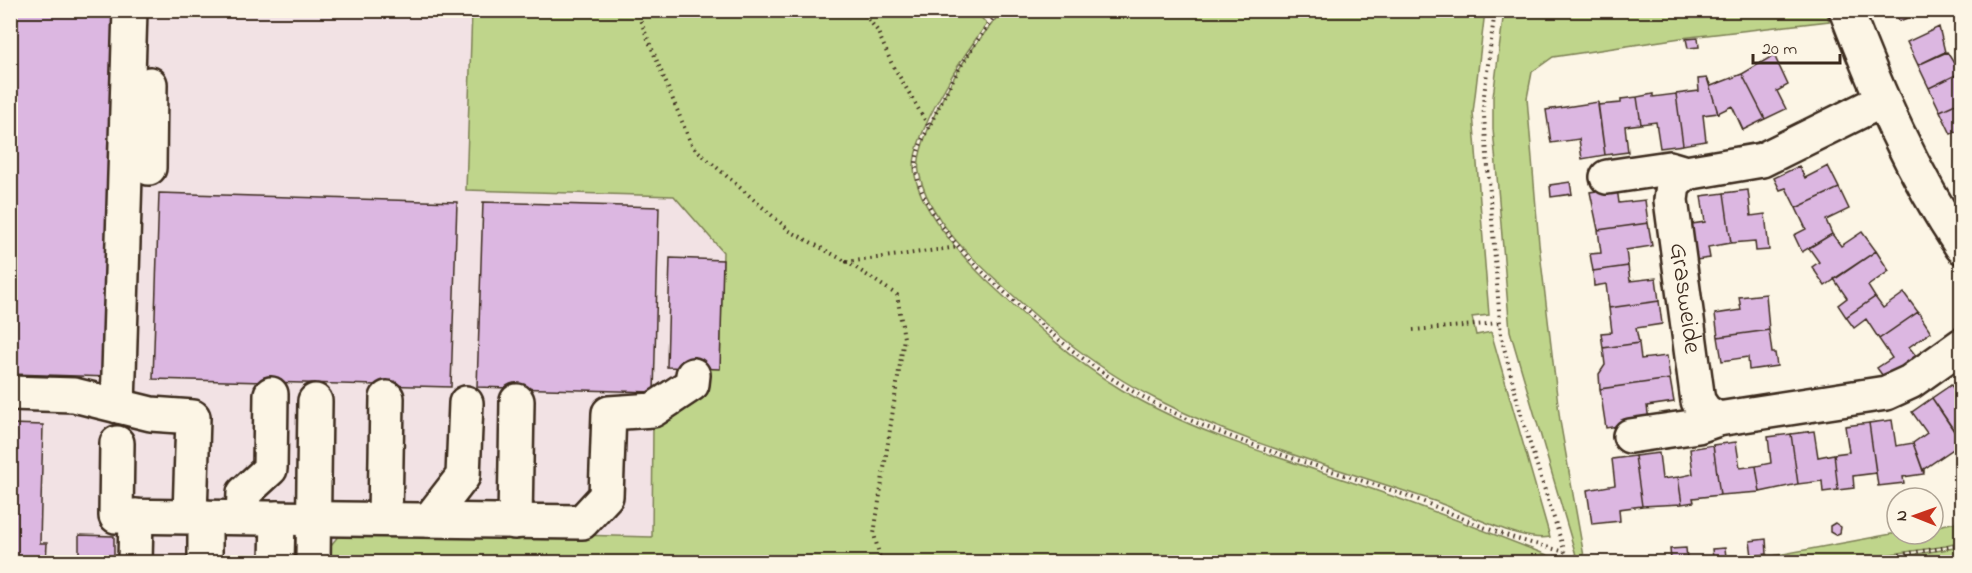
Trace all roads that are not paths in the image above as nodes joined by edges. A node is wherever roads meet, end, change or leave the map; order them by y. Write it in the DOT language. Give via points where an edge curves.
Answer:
graph roads {
  1 [pos="130,10"];
  2 [pos="152,10"];
  3 [pos="1846,10"];
  4 [pos="1881,101"];
  5 [pos="149,168"];
  6 [pos="1686,172"];
  7 [pos="1607,177"];
  8 [pos="1962,247"];
  9 [pos="1962,345"];
  10 [pos="693,375"];
  11 [pos="10,393"];
  12 [pos="271,394"];
  13 [pos="387,398"];
  14 [pos="517,401"];
  15 [pos="315,402"];
  16 [pos="466,403"];
  17 [pos="118,406"];
  18 [pos="1718,419"];
  19 [pos="1630,435"];
  20 [pos="117,443"];
  21 [pos="136,516"];
  22 [pos="198,517"];
  23 [pos="243,517"];
  24 [pos="278,518"];
  25 [pos="314,518"];
  26 [pos="385,519"];
  27 [pos="429,520"];
  28 [pos="515,522"];
  29 [pos="135,562"];
  30 [pos="205,562"];
  31 [pos="277,562"];
  32 [pos="313,562"];
  1 -- 17 [label="street"];
  2 -- 5 [label="street"];
  3 -- 4 [label="street"];
  4 -- 6 [label="street" via="1762,160"];
  4 -- 8 [label="street" via="1906,155"];
  6 -- 7 [label="street" via="1669,168"];
  6 -- 18 [label="street, Grasweide" via="1674,185 1672,212 1698,401"];
  9 -- 18 [label="street" via="1910,382 1886,393"];
  10 -- 28 [label="street" via="692,384 653,410 609,413 606,496 582,522"];
  11 -- 17 [label="street" via="74,394"];
  12 -- 23 [label="street" via="270,469 244,494"];
  13 -- 26 [label="street"];
  14 -- 28 [label="street"];
  15 -- 25 [label="street"];
  16 -- 27 [label="street" via="463,476"];
  17 -- 22 [label="street" via="151,414 193,417"];
  18 -- 19 [label="street" via="1698,426"];
  20 -- 21 [label="street" via="116,516"];
  21 -- 22 [label="street"];
  21 -- 29 [label="street"];
  22 -- 23 [label="street"];
  22 -- 30 [label="street"];
  23 -- 24 [label="street"];
  24 -- 25 [label="street"];
  24 -- 31 [label="street"];
  25 -- 26 [label="street"];
  25 -- 32 [label="street"];
  26 -- 27 [label="street"];
  27 -- 28 [label="street"];
}
